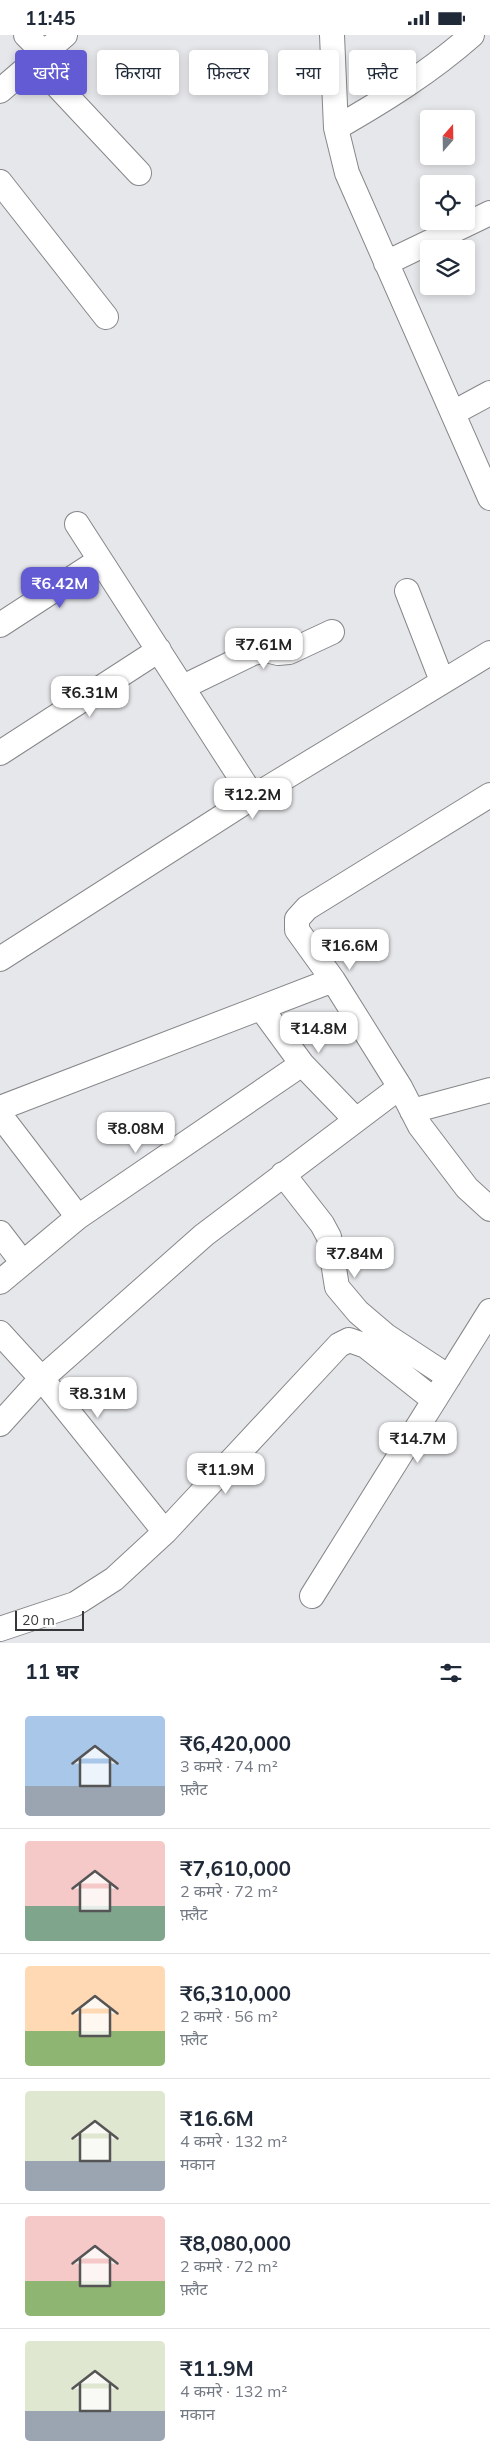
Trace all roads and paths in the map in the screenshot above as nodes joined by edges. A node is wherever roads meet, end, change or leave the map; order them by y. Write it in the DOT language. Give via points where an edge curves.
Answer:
graph roads {
  1 [pos="26,35"];
  2 [pos="65,35"];
  3 [pos="332,35"];
  4 [pos="472,35"];
  5 [pos="35,50"];
  6 [pos="47,50"];
  7 [pos="15,78"];
  8 [pos="0,91"];
  9 [pos="72,95"];
  10 [pos="336,128"];
  11 [pos="139,173"];
  12 [pos="0,182"];
  13 [pos="490,213"];
  14 [pos="386,263"];
  15 [pos="106,317"];
  16 [pos="490,393"];
  17 [pos="453,413"];
  18 [pos="490,498"];
  19 [pos="78,524"];
  20 [pos="100,560"];
  21 [pos="407,591"];
  22 [pos="0,625"];
  23 [pos="332,632"];
  24 [pos="159,650"];
  25 [pos="490,653"];
  26 [pos="442,681"];
  27 [pos="183,687"];
  28 [pos="0,753"];
  29 [pos="490,795"];
  30 [pos="253,797"];
  31 [pos="0,959"];
  32 [pos="333,980"];
  33 [pos="261,1008"];
  34 [pos="302,1064"];
  35 [pos="400,1087"];
  36 [pos="490,1090"];
  37 [pos="0,1108"];
  38 [pos="412,1111"];
  39 [pos="0,1115"];
  40 [pos="356,1119"];
  41 [pos="284,1174"];
  42 [pos="490,1209"];
  43 [pos="78,1217"];
  44 [pos="0,1233"];
  45 [pos="23,1263"];
  46 [pos="0,1282"];
  47 [pos="490,1311"];
  48 [pos="0,1333"];
  49 [pos="449,1377"];
  50 [pos="42,1379"];
  51 [pos="434,1401"];
  52 [pos="0,1424"];
  53 [pos="164,1532"];
  54 [pos="312,1596"];
  55 [pos="0,1629"];
  1 -- 5 [label="street"];
  2 -- 6 [label="street"];
  3 -- 10 [label="street"];
  4 -- 10 [label="street" via="444,60 396,93"];
  7 -- 8 [label="street"];
  9 -- 11 [label="street"];
  10 -- 14 [label="street" via="347,173"];
  12 -- 15 [label="street"];
  13 -- 14 [label="street"];
  14 -- 17 [label="street"];
  16 -- 17 [label="street"];
  17 -- 18 [label="street"];
  19 -- 20 [label="street"];
  20 -- 22 [label="street"];
  20 -- 24 [label="street"];
  21 -- 26 [label="street"];
  23 -- 27 [label="street" via="289,652 266,650 253,653"];
  24 -- 27 [label="street"];
  24 -- 28 [label="street"];
  25 -- 26 [label="street"];
  26 -- 30 [label="street"];
  27 -- 30 [label="street"];
  29 -- 32 [label="street" via="307,908 297,919 296,930"];
  30 -- 31 [label="street"];
  32 -- 33 [label="street"];
  32 -- 35 [label="street"];
  33 -- 34 [label="street"];
  33 -- 37 [label="street"];
  34 -- 40 [label="street"];
  34 -- 43 [label="street"];
  35 -- 38 [label="street"];
  35 -- 40 [label="street"];
  36 -- 38 [label="street"];
  38 -- 42 [label="street" via="467,1188"];
  39 -- 43 [label="street"];
  40 -- 41 [label="street"];
  41 -- 49 [label="street" via="322,1224 328,1237 337,1287 384,1335"];
  41 -- 50 [label="street" via="204,1235"];
  43 -- 45 [label="street"];
  44 -- 45 [label="street"];
  45 -- 46 [label="street"];
  47 -- 49 [label="street"];
  48 -- 50 [label="street"];
  49 -- 51 [label="street"];
  50 -- 52 [label="street"];
  50 -- 53 [label="street"];
  51 -- 53 [label="street" via="366,1346 349,1340 339,1345"];
  51 -- 54 [label="street"];
  53 -- 55 [label="street" via="114,1579 75,1604"];
}
